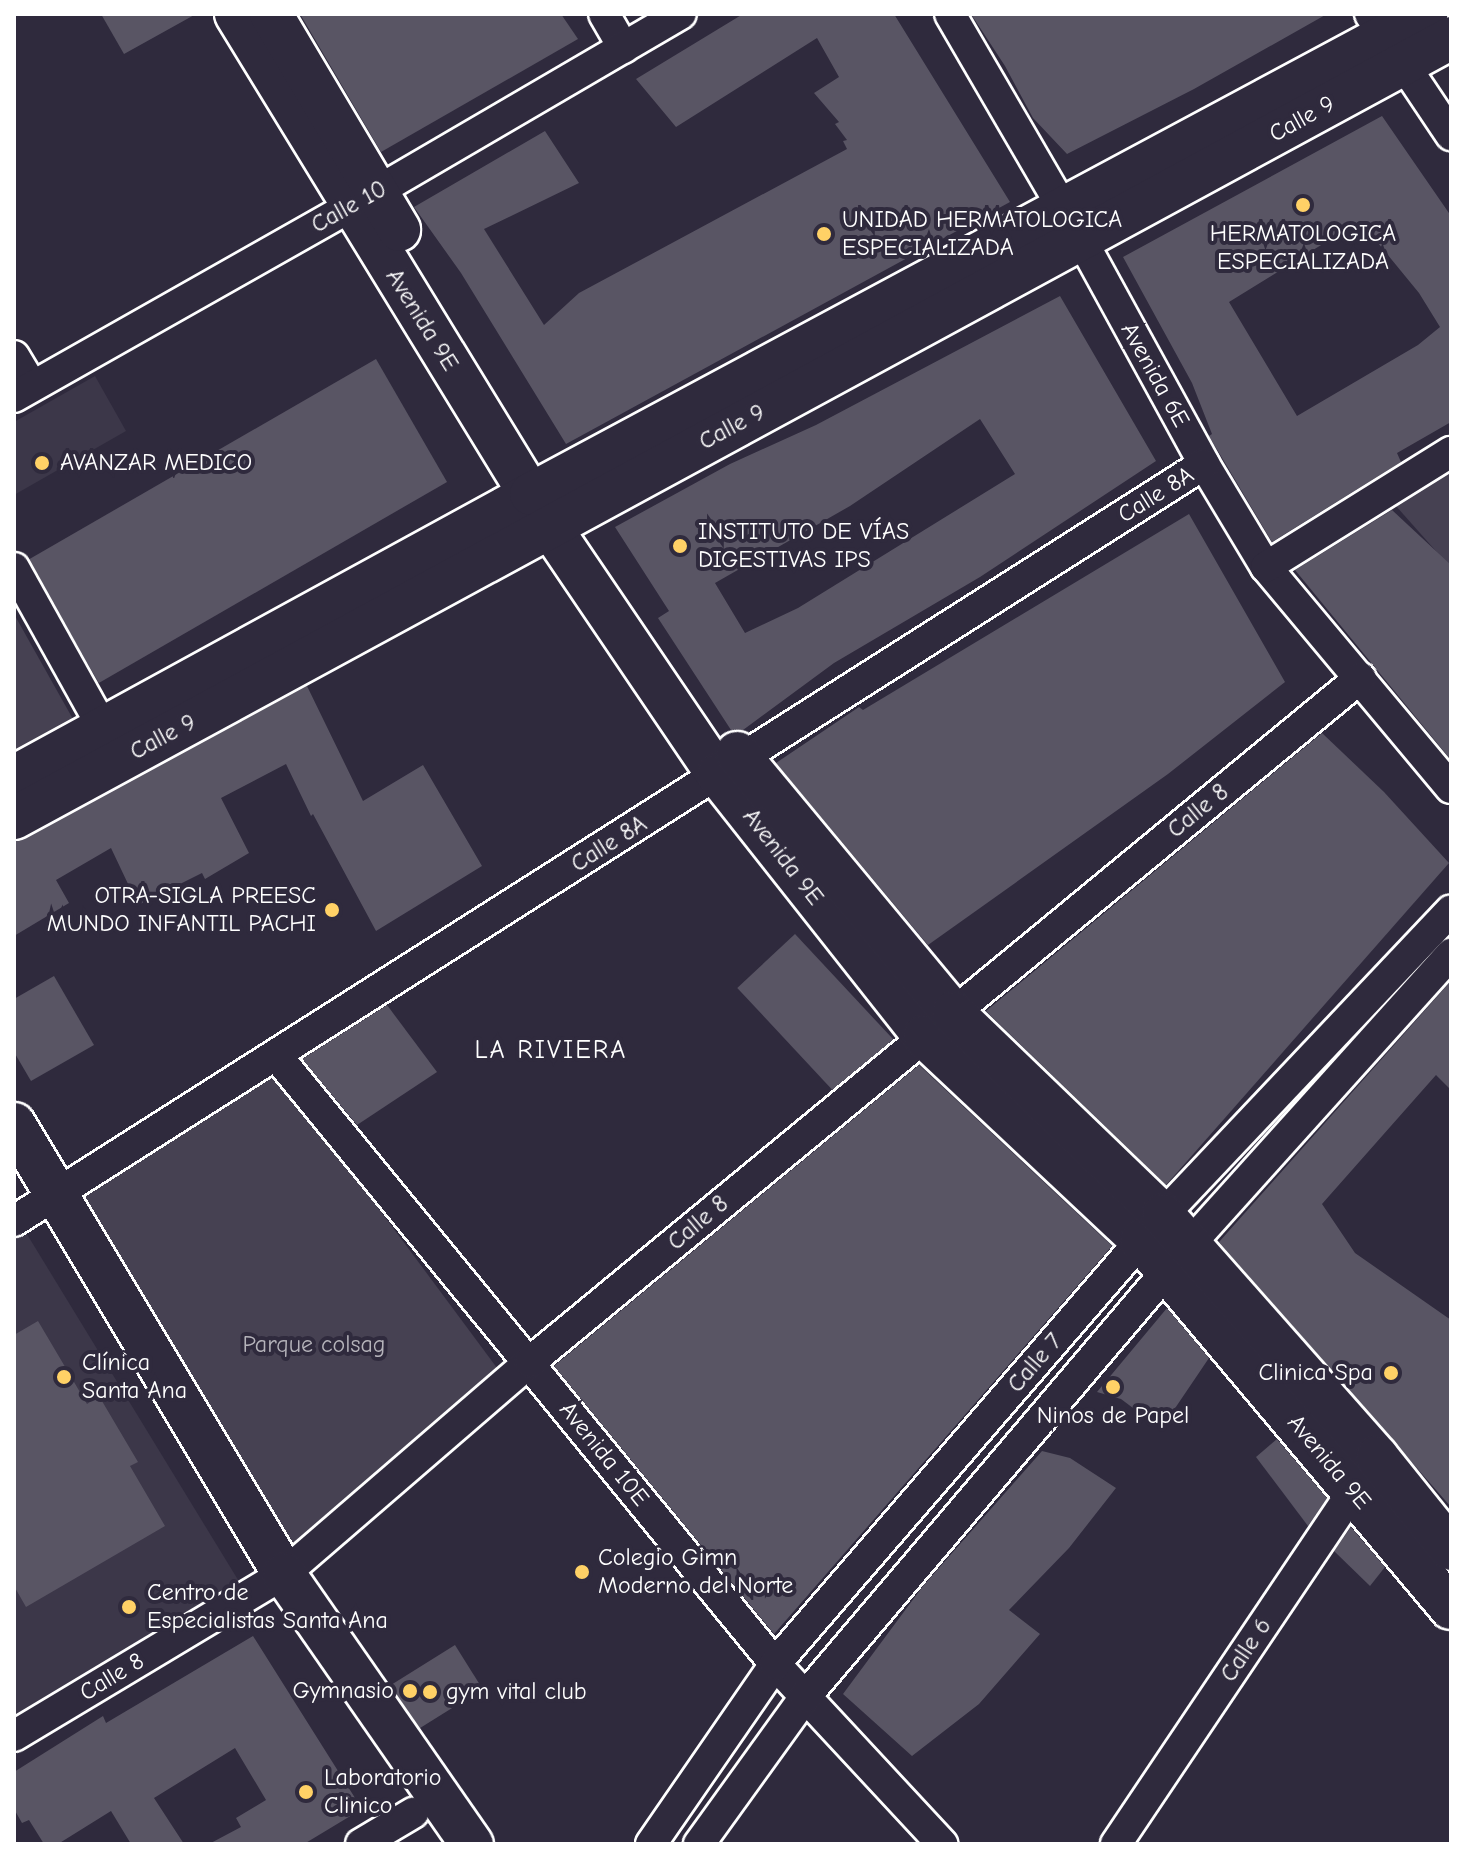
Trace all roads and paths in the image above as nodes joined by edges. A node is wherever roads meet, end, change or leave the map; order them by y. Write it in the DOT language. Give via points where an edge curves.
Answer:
graph roads {
  1 [pos="236,14"];
  2 [pos="271,14"];
  3 [pos="604,14"];
  4 [pos="681,14"];
  5 [pos="950,14"];
  6 [pos="1426,14"];
  7 [pos="1385,38"];
  8 [pos="1451,38"];
  9 [pos="624,48"];
  10 [pos="1451,135"];
  11 [pos="364,199"];
  12 [pos="1072,224"];
  13 [pos="14,356"];
  14 [pos="23,392"];
  15 [pos="1451,452"];
  16 [pos="1204,464"];
  17 [pos="551,505"];
  18 [pos="1266,567"];
  19 [pos="14,568"];
  20 [pos="21,599"];
  21 [pos="1360,678"];
  22 [pos="112,744"];
  23 [pos="730,767"];
  24 [pos="14,777"];
  25 [pos="1451,788"];
  26 [pos="14,818"];
  27 [pos="1451,910"];
  28 [pos="1451,954"];
  29 [pos="938,1024"];
  30 [pos="276,1055"];
  31 [pos="14,1124"];
  32 [pos="14,1173"];
  33 [pos="35,1208"];
  34 [pos="1165,1243"];
  35 [pos="530,1362"];
  36 [pos="1377,1457"];
  37 [pos="1353,1490"];
  38 [pos="1451,1549"];
  39 [pos="274,1580"];
  40 [pos="1451,1608"];
  41 [pos="775,1664"];
  42 [pos="805,1697"];
  43 [pos="14,1736"];
  44 [pos="425,1828"];
  45 [pos="361,1844"];
  46 [pos="472,1844"];
  47 [pos="651,1844"];
  48 [pos="699,1844"];
  49 [pos="942,1844"];
  50 [pos="1116,1844"];
  1 -- 11 [label="street, Avenida 9E"];
  2 -- 11 [label="street, Avenida 9E"];
  3 -- 9 [label="street"];
  4 -- 9 [label="street, Calle 10"];
  5 -- 12 [label="street, Avenida 6E"];
  6 -- 7 [label="street, Calle 9"];
  7 -- 8 [label="street, Calle 9"];
  7 -- 10 [label="street"];
  7 -- 12 [label="street, Calle 9"];
  9 -- 11 [label="street, Calle 10"];
  11 -- 14 [label="street, Calle 10"];
  11 -- 17 [label="street, Avenida 9E"];
  12 -- 16 [label="street, Avenida 6E"];
  12 -- 17 [label="street, Calle 9"];
  13 -- 14 [label="street"];
  15 -- 18 [label="street"];
  16 -- 18 [label="street, Avenida 6E"];
  16 -- 23 [label="street, Calle 8A"];
  17 -- 22 [label="street, Calle 9"];
  17 -- 23 [label="street, Avenida 9E"];
  18 -- 21 [label="street, Avenida 6E"];
  19 -- 20 [label="street"];
  20 -- 22 [label="street"];
  21 -- 25 [label="street, Avenida 6E"];
  21 -- 29 [label="street, Calle 8"];
  22 -- 24 [label="street, Calle 9"];
  22 -- 26 [label="street, Calle 9"];
  23 -- 29 [label="street, Avenida 9E"];
  23 -- 30 [label="street, Calle 8A"];
  27 -- 34 [label="street, Calle 7"];
  28 -- 34 [label="street, Calle 7"];
  29 -- 34 [label="street, Avenida 9E"];
  29 -- 35 [label="street, Calle 8"];
  30 -- 33 [label="street, Calle 8A"];
  30 -- 35 [label="street, Avenida 10E"];
  31 -- 33 [label="street"];
  32 -- 33 [label="street"];
  33 -- 39 [label="street"];
  34 -- 36 [label="street, Avenida 9E"];
  34 -- 37 [label="street, Avenida 9E"];
  34 -- 41 [label="street, Calle 7"];
  34 -- 42 [label="street, Calle 7"];
  35 -- 39 [label="street, Calle 8"];
  35 -- 41 [label="street, Avenida 10E"];
  36 -- 37 [label="street, Calle 6"];
  36 -- 38 [label="street, Avenida 9E"];
  37 -- 40 [label="street, Avenida 9E"];
  37 -- 50 [label="street, Calle 6"];
  39 -- 43 [label="street, Calle 8"];
  39 -- 44 [label="street"];
  39 -- 46 [label="street"];
  41 -- 42 [label="street, Avenida 10E"];
  41 -- 47 [label="street, Calle 7"];
  42 -- 48 [label="street, Calle 7"];
  42 -- 49 [label="street, Avenida 10E"];
  44 -- 45 [label="street"];
}
